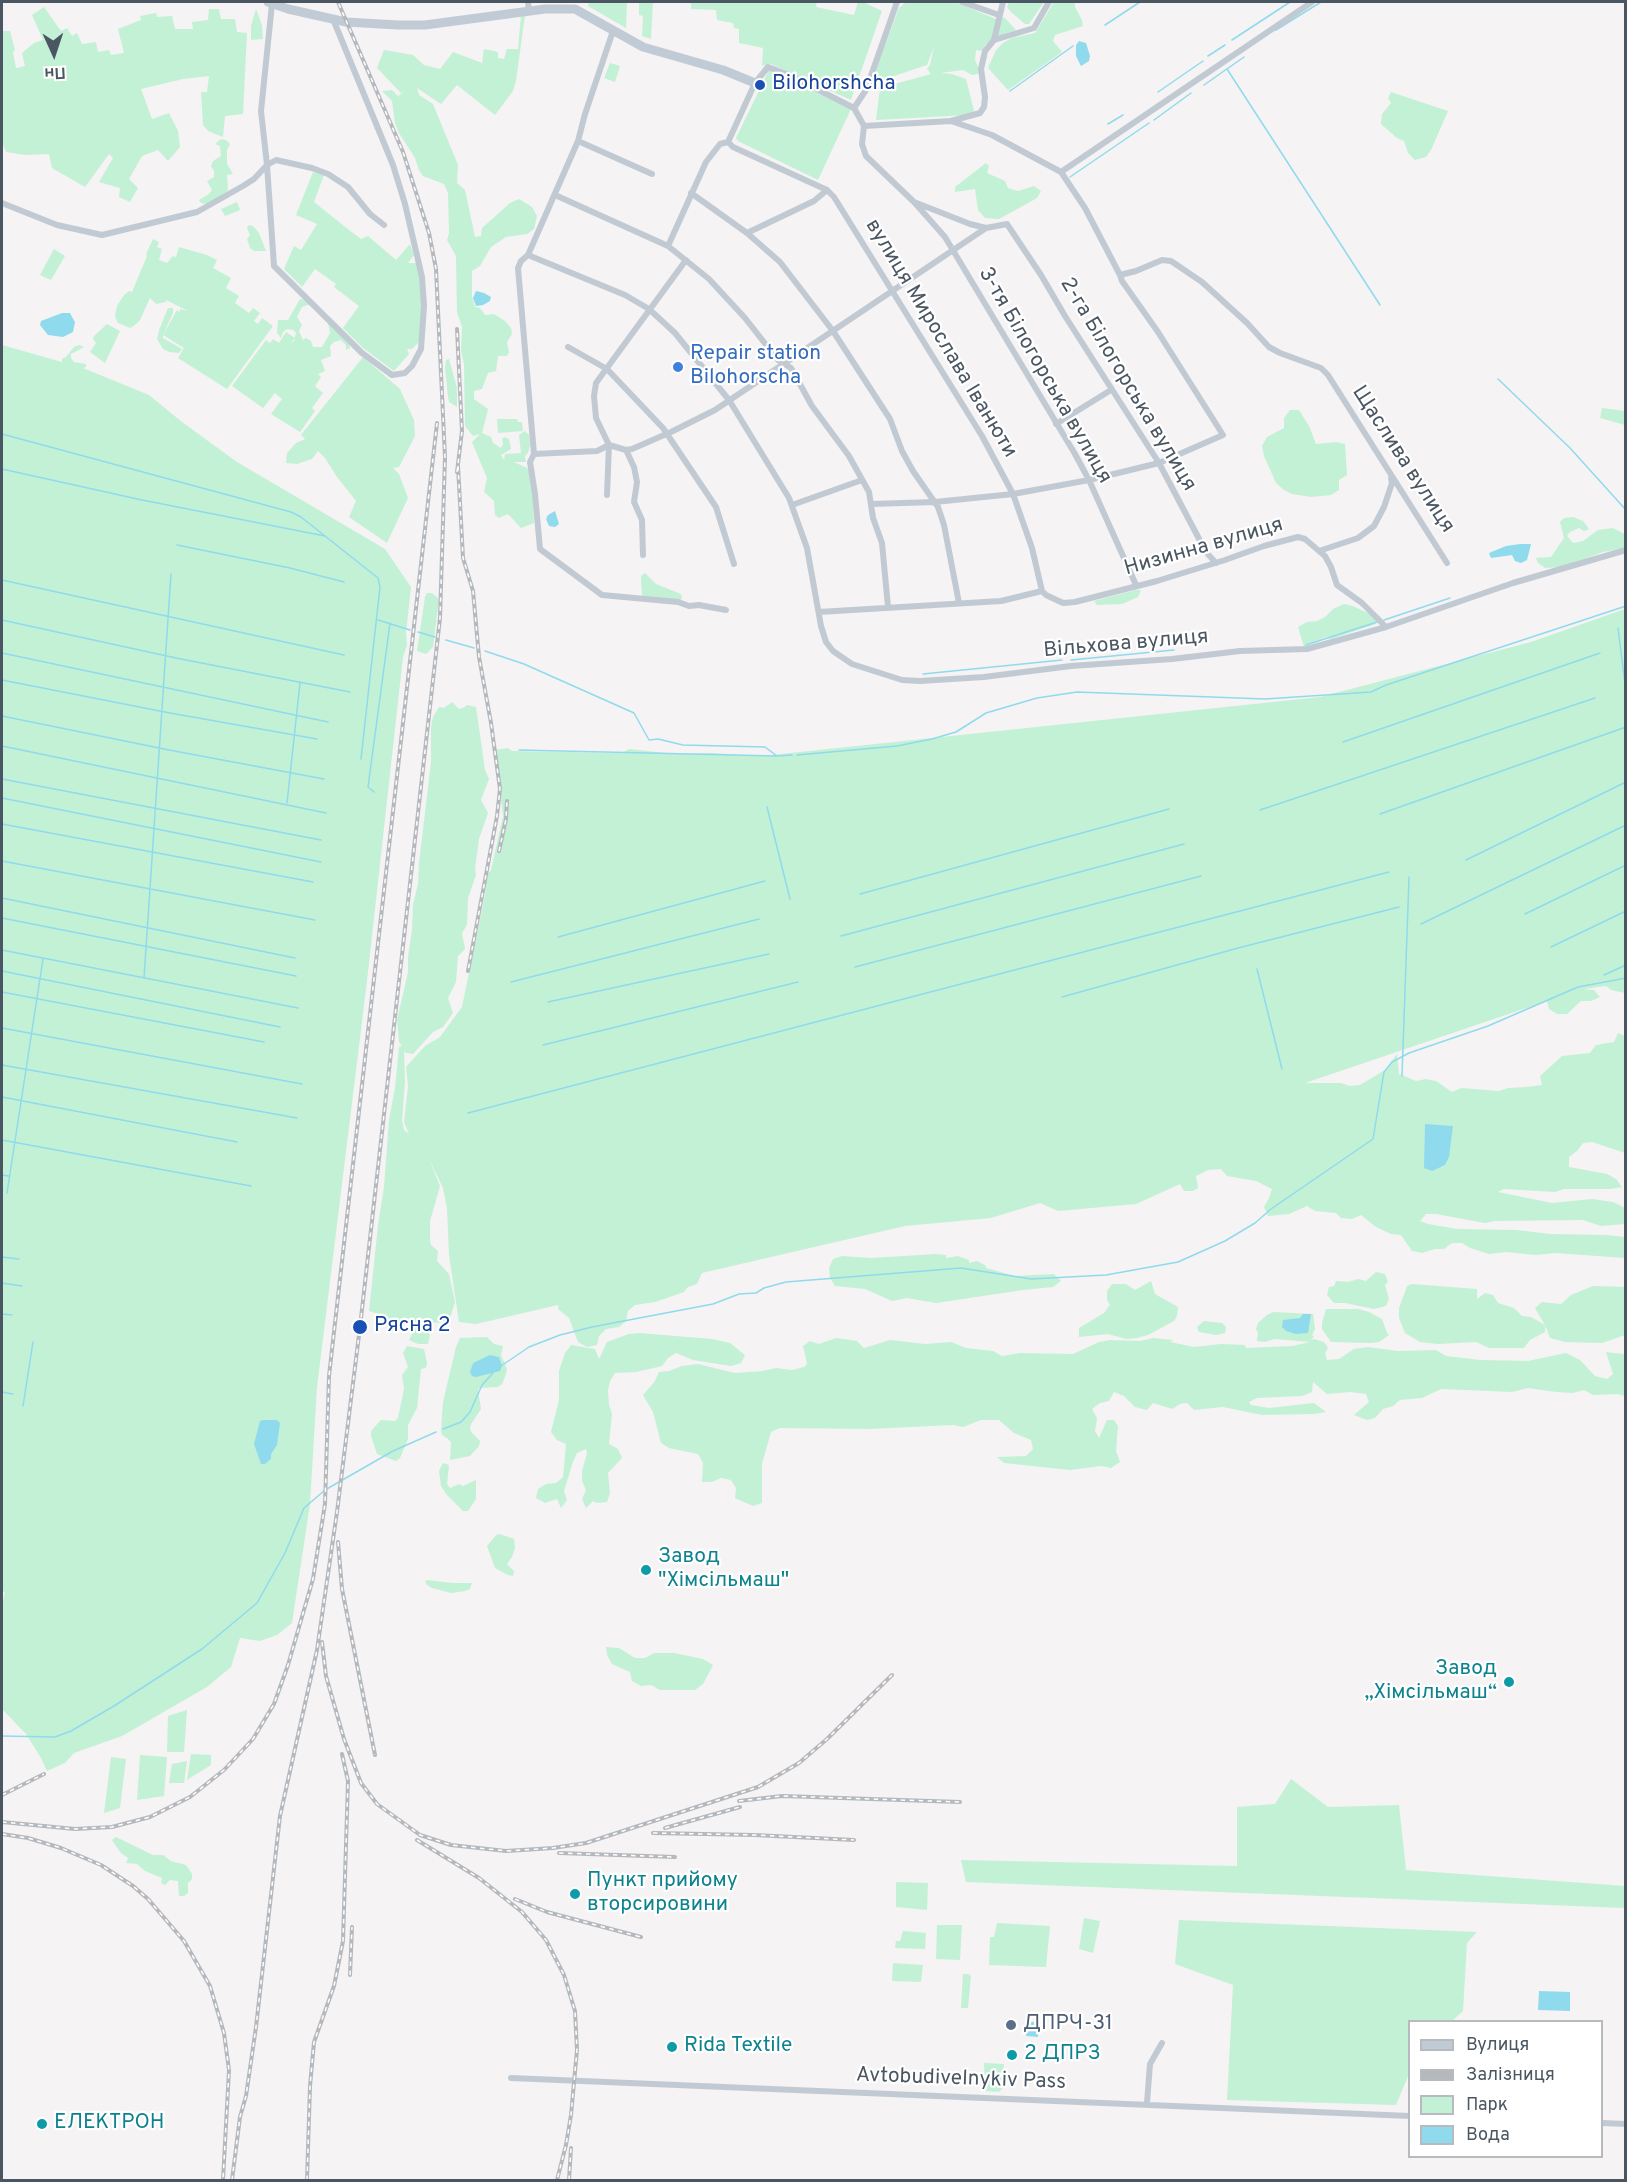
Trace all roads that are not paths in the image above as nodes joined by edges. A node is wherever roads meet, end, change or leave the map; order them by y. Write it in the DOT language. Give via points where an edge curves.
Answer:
graph roads {
  1 [pos="897,2"];
  2 [pos="962,2"];
  3 [pos="1003,2"];
  4 [pos="1049,2"];
  5 [pos="1312,2"];
  6 [pos="270,3"];
  7 [pos="528,6"];
  8 [pos="999,15"];
  9 [pos="333,18"];
  10 [pos="613,31"];
  11 [pos="994,40"];
  12 [pos="755,83"];
  13 [pos="854,108"];
  14 [pos="951,121"];
  15 [pos="864,126"];
  16 [pos="578,141"];
  17 [pos="728,142"];
  18 [pos="267,165"];
  19 [pos="1060,172"];
  20 [pos="652,174"];
  21 [pos="827,190"];
  22 [pos="691,193"];
  23 [pos="555,195"];
  24 [pos="914,202"];
  25 [pos="2,203"];
  26 [pos="384,225"];
  27 [pos="986,228"];
  28 [pos="747,233"];
  29 [pos="668,246"];
  30 [pos="952,249"];
  31 [pos="528,255"];
  32 [pos="687,260"];
  33 [pos="1120,274"];
  34 [pos="892,290"];
  35 [pos="649,309"];
  36 [pos="833,331"];
  37 [pos="568,347"];
  38 [pos="783,362"];
  39 [pos="607,369"];
  40 [pos="1111,390"];
  41 [pos="729,400"];
  42 [pos="1056,424"];
  43 [pos="667,434"];
  44 [pos="609,445"];
  45 [pos="626,450"];
  46 [pos="534,454"];
  47 [pos="1159,463"];
  48 [pos="1391,475"];
  49 [pos="862,480"];
  50 [pos="1089,480"];
  51 [pos="1013,494"];
  52 [pos="607,495"];
  53 [pos="934,502"];
  54 [pos="871,504"];
  55 [pos="792,505"];
  56 [pos="1626,550"];
  57 [pos="1318,551"];
  58 [pos="643,555"];
  59 [pos="1216,563"];
  60 [pos="1447,563"];
  61 [pos="734,564"];
  62 [pos="1136,585"];
  63 [pos="1042,591"];
  64 [pos="959,603"];
  65 [pos="888,607"];
  66 [pos="726,610"];
  67 [pos="819,612"];
  68 [pos="1386,627"];
  69 [pos="1162,2043"];
  70 [pos="511,2078"];
  71 [pos="1147,2103"];
  72 [pos="1408,2116"];
  73 [pos="1603,2123"];
  74 [pos="1626,2124"];
  1 -- 13 [label="street" via="866,90"];
  2 -- 8 [label="street"];
  3 -- 8 [label="street"];
  4 -- 11 [label="street" via="1034,28"];
  5 -- 19 [label="street"];
  6 -- 9 [label="street"];
  6 -- 18 [label="street" via="261,111"];
  7 -- 9 [label="street" via="502,16 425,25 371,24"];
  7 -- 10 [label="street" via="575,9"];
  8 -- 11 [label="street"];
  9 -- 18 [label="street" via="393,165 422,277 421,349 405,373 392,375 362,353 274,266"];
  10 -- 12 [label="street" via="643,47"];
  10 -- 16 [label="street"];
  11 -- 14 [label="street" via="985,51 981,69 984,107 980,113"];
  12 -- 13 [label="street" via="768,67"];
  12 -- 17 [label="street"];
  13 -- 15 [label="street"];
  14 -- 15 [label="street"];
  14 -- 19 [label="street" via="992,135"];
  15 -- 24 [label="street, 3-тя Білогорська вулиця" via="862,144 866,156"];
  16 -- 20 [label="street"];
  16 -- 23 [label="street"];
  17 -- 21 [label="street, вулиця Мирослава Іванюти"];
  17 -- 22 [label="street" via="720,144 706,162"];
  18 -- 25 [label="street" via="254,179 197,212 102,235 57,225"];
  18 -- 26 [label="street" via="276,160 328,174 348,187"];
  19 -- 33 [label="street" via="1085,208"];
  21 -- 28 [label="street" via="814,201"];
  21 -- 34 [label="street, вулиця Мирослава Іванюти"];
  22 -- 28 [label="street"];
  22 -- 29 [label="street"];
  23 -- 29 [label="street"];
  23 -- 31 [label="street"];
  24 -- 27 [label="street"];
  24 -- 30 [label="street, 3-тя Білогорська вулиця"];
  27 -- 30 [label="street"];
  27 -- 40 [label="street, 2-га Білогорська вулиця" via="1007,224"];
  28 -- 36 [label="street" via="780,262"];
  29 -- 32 [label="street"];
  30 -- 34 [label="street"];
  30 -- 42 [label="street, 3-тя Білогорська вулиця"];
  31 -- 35 [label="street, Вільхова вулиця"];
  31 -- 46 [label="street" via="518,268"];
  32 -- 35 [label="street"];
  32 -- 38 [label="street"];
  33 -- 47 [label="street" via="1223,435"];
  33 -- 48 [label="street, Щаслива вулиця" via="1162,260 1171,261 1202,282 1269,347 1321,368"];
  34 -- 36 [label="street"];
  34 -- 51 [label="street, вулиця Мирослава Іванюти"];
  35 -- 39 [label="street"];
  35 -- 41 [label="street, Вільхова вулиця" via="675,333"];
  36 -- 38 [label="street"];
  36 -- 53 [label="street" via="890,419 908,461"];
  37 -- 39 [label="street"];
  38 -- 41 [label="street"];
  38 -- 49 [label="street" via="791,368"];
  39 -- 43 [label="street"];
  39 -- 44 [label="street" via="596,383 594,396 596,418"];
  40 -- 42 [label="street"];
  40 -- 47 [label="street, 2-га Білогорська вулиця"];
  41 -- 43 [label="street"];
  41 -- 55 [label="street, Вільхова вулиця"];
  42 -- 50 [label="street, 3-тя Білогорська вулиця"];
  43 -- 45 [label="street"];
  43 -- 61 [label="street" via="716,507"];
  44 -- 45 [label="street"];
  44 -- 46 [label="street" via="597,451"];
  44 -- 52 [label="street"];
  45 -- 58 [label="street" via="637,482 634,502 642,520"];
  46 -- 66 [label="street" via="530,462 540,549 602,595"];
  47 -- 50 [label="street"];
  47 -- 59 [label="street, 2-га Білогорська вулиця" via="1206,552"];
  48 -- 57 [label="street" via="1384,507 1374,526 1358,538"];
  48 -- 60 [label="street, Щаслива вулиця"];
  49 -- 54 [label="street"];
  49 -- 55 [label="street"];
  50 -- 51 [label="street"];
  50 -- 62 [label="street, 3-тя Білогорська вулиця"];
  51 -- 53 [label="street"];
  51 -- 63 [label="street, вулиця Мирослава Іванюти"];
  53 -- 54 [label="street"];
  53 -- 64 [label="street" via="944,525"];
  54 -- 65 [label="street" via="882,543"];
  55 -- 67 [label="street, Вільхова вулиця" via="807,548"];
  56 -- 68 [label="street, Вільхова вулиця" via="1513,583"];
  57 -- 59 [label="street, Низинна вулиця" via="1298,537"];
  57 -- 68 [label="street" via="1328,561 1337,585"];
  59 -- 62 [label="street, Низинна вулиця"];
  62 -- 63 [label="street, Низинна вулиця" via="1063,603"];
  63 -- 64 [label="street" via="1015,599"];
  64 -- 65 [label="street"];
  65 -- 67 [label="street"];
  67 -- 68 [label="street, Вільхова вулиця" via="826,642 844,659 902,680 920,681 1240,651 1307,649"];
  69 -- 71 [label="street" via="1150,2064"];
  70 -- 71 [label="street, Avtobudivelnykiv Pass"];
  71 -- 72 [label="street, Avtobudivelnykiv Pass"];
  73 -- 74 [label="street"];
}
